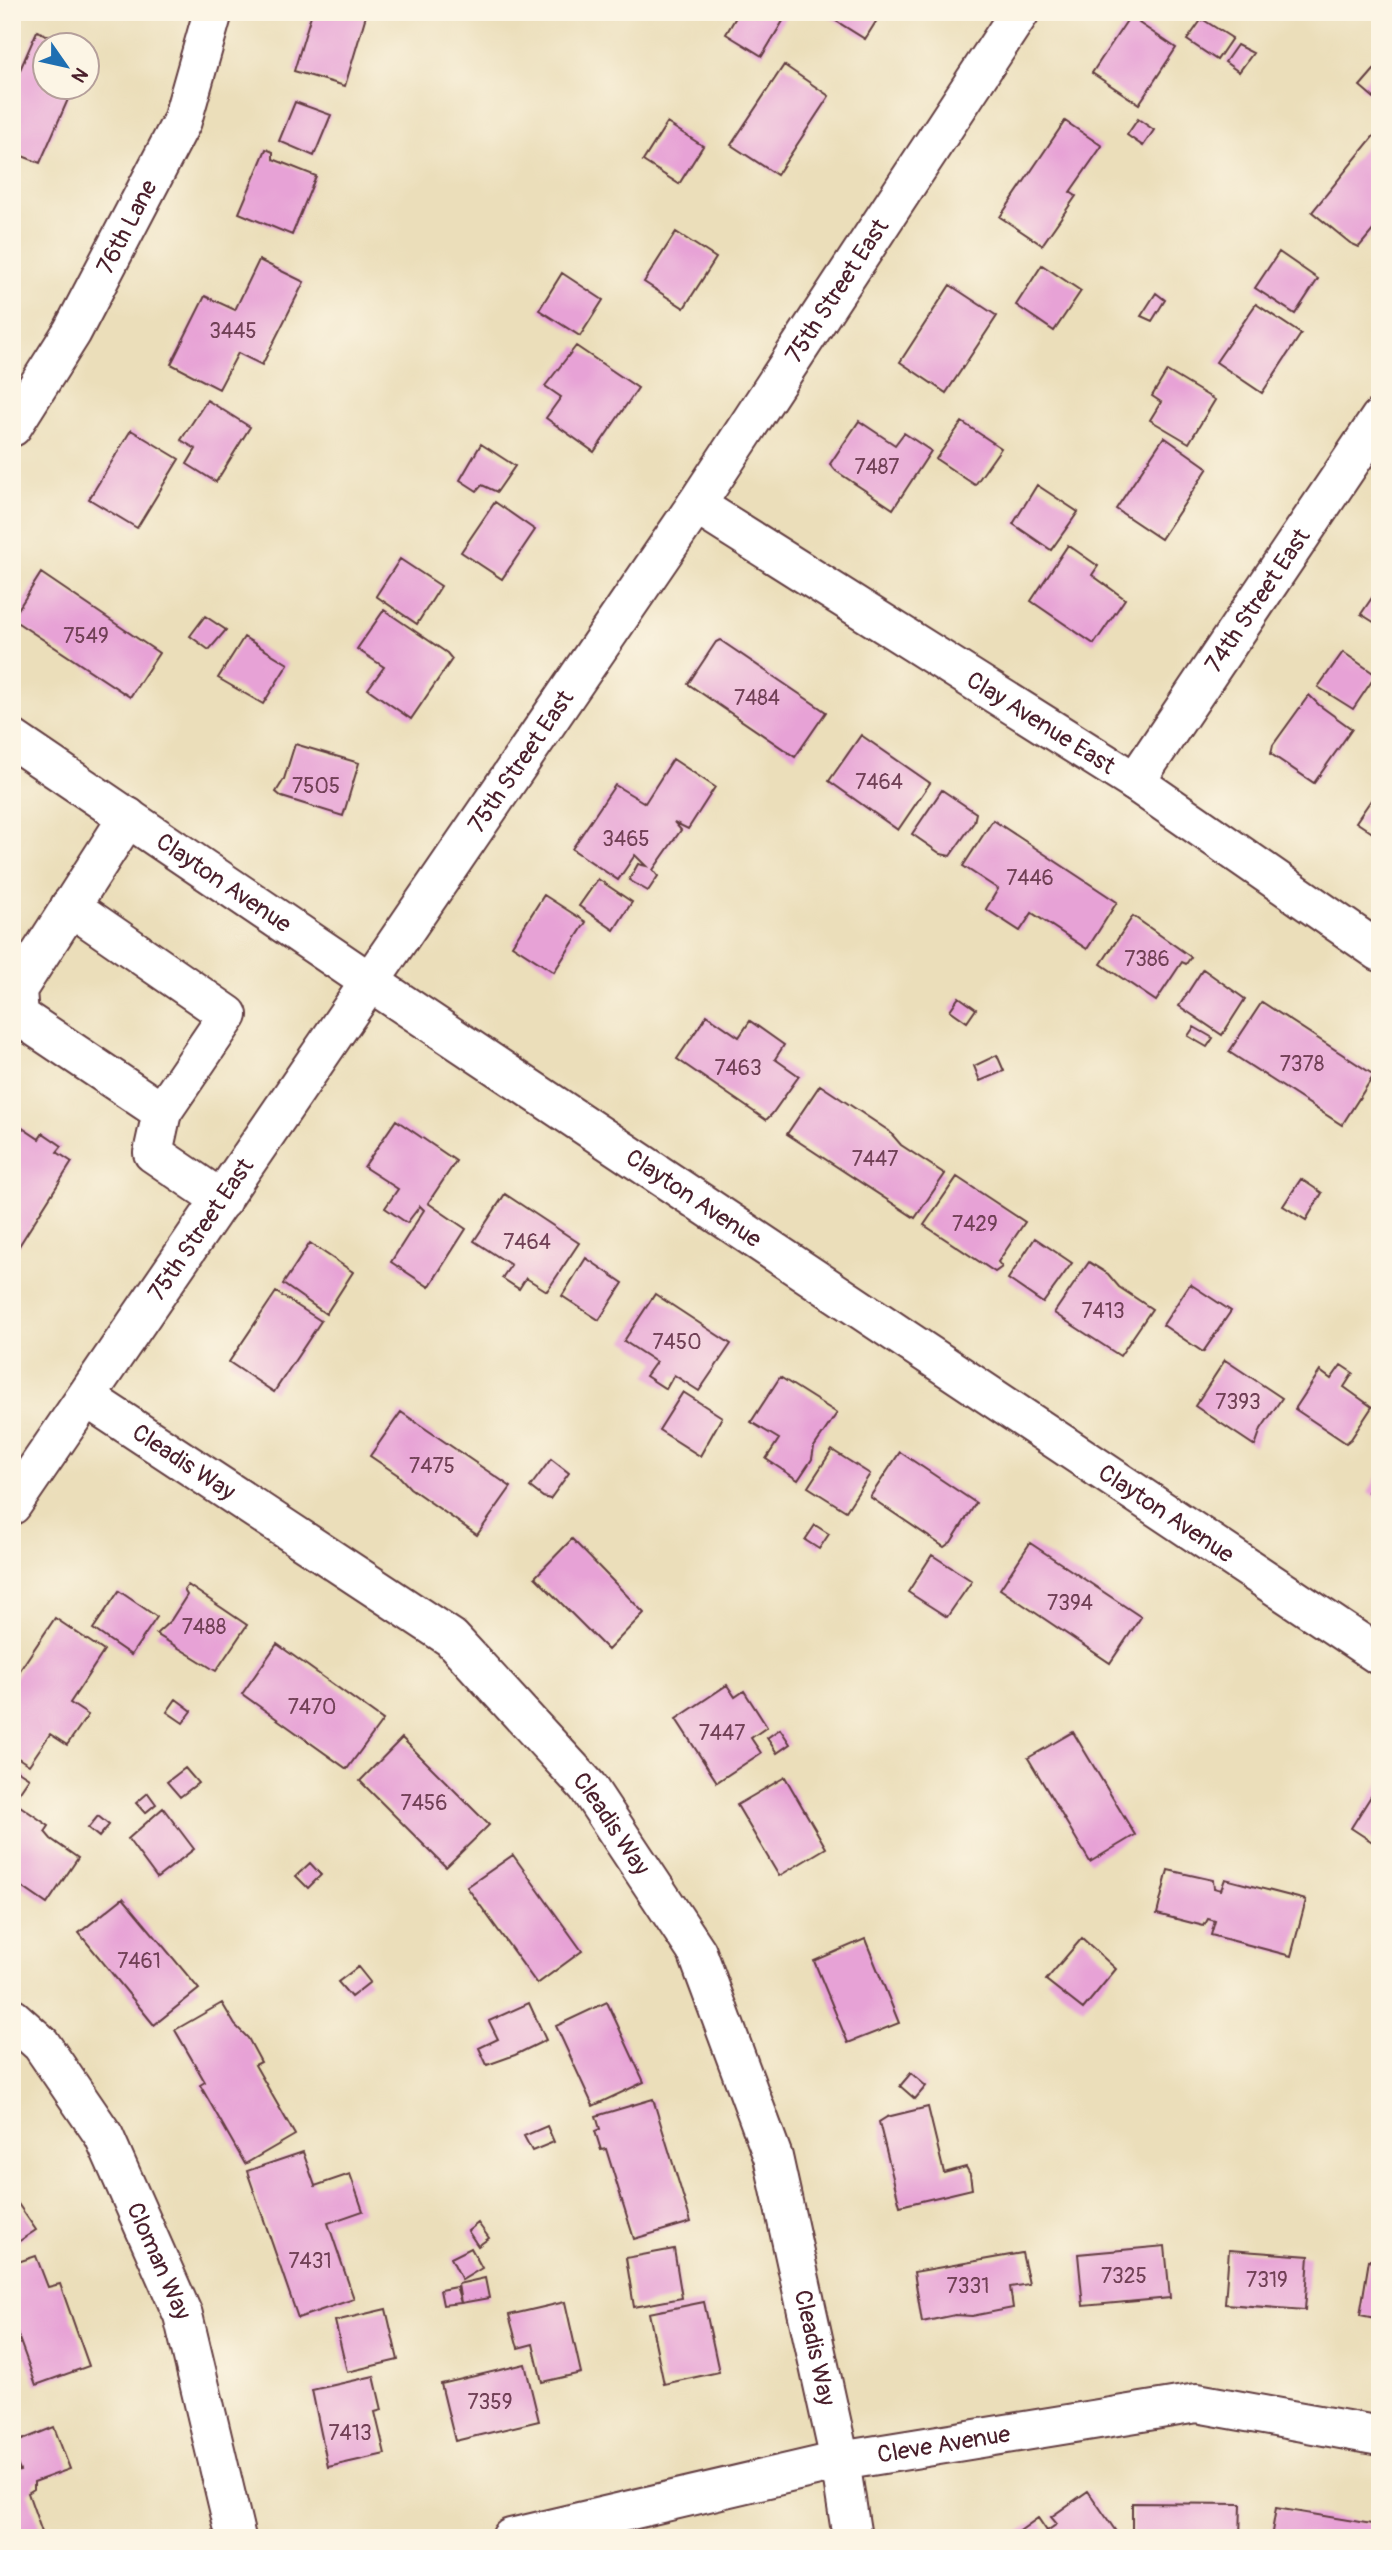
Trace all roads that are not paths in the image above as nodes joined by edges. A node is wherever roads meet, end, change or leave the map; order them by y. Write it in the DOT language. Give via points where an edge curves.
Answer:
graph roads {
  1 [pos="212,12"];
  2 [pos="1020,12"];
  3 [pos="1380,418"];
  4 [pos="12,427"];
  5 [pos="696,505"];
  6 [pos="12,739"];
  7 [pos="1135,782"];
  8 [pos="128,817"];
  9 [pos="71,906"];
  10 [pos="1380,952"];
  11 [pos="370,982"];
  12 [pos="162,1112"];
  13 [pos="222,1200"];
  14 [pos="87,1398"];
  15 [pos="12,1505"];
  16 [pos="1380,1656"];
  17 [pos="12,2018"];
  18 [pos="1380,2436"];
  19 [pos="840,2461"];
  20 [pos="236,2538"];
  21 [pos="511,2538"];
  22 [pos="852,2538"];
  1 -- 4 [label="street, 76th Lane" via="182,121 72,332"];
  2 -- 5 [label="street, 75th Street East"];
  3 -- 7 [label="street, 74th Street East"];
  5 -- 7 [label="street, Clay Avenue East"];
  5 -- 11 [label="street, 75th Street East"];
  6 -- 8 [label="street, Clayton Avenue"];
  7 -- 10 [label="street, Clay Avenue East"];
  8 -- 9 [label="street"];
  8 -- 11 [label="street, Clayton Avenue"];
  9 -- 12 [label="street" via="17,990 19,1016"];
  9 -- 12 [label="street" via="228,1015"];
  11 -- 13 [label="street, 75th Street East"];
  11 -- 16 [label="street, Clayton Avenue"];
  12 -- 13 [label="street" via="153,1153"];
  13 -- 14 [label="street, 75th Street East"];
  14 -- 15 [label="street, 75th Street East"];
  14 -- 19 [label="street, Cleadis Way" via="451,1638 587,1786 697,1952 773,2157"];
  17 -- 20 [label="street, Cloman Way" via="41,2044 104,2136 183,2315"];
  18 -- 19 [label="street, Cleve Avenue" via="1197,2403"];
  19 -- 21 [label="street, Cleve Avenue"];
  19 -- 22 [label="street, Cleadis Way"];
}
